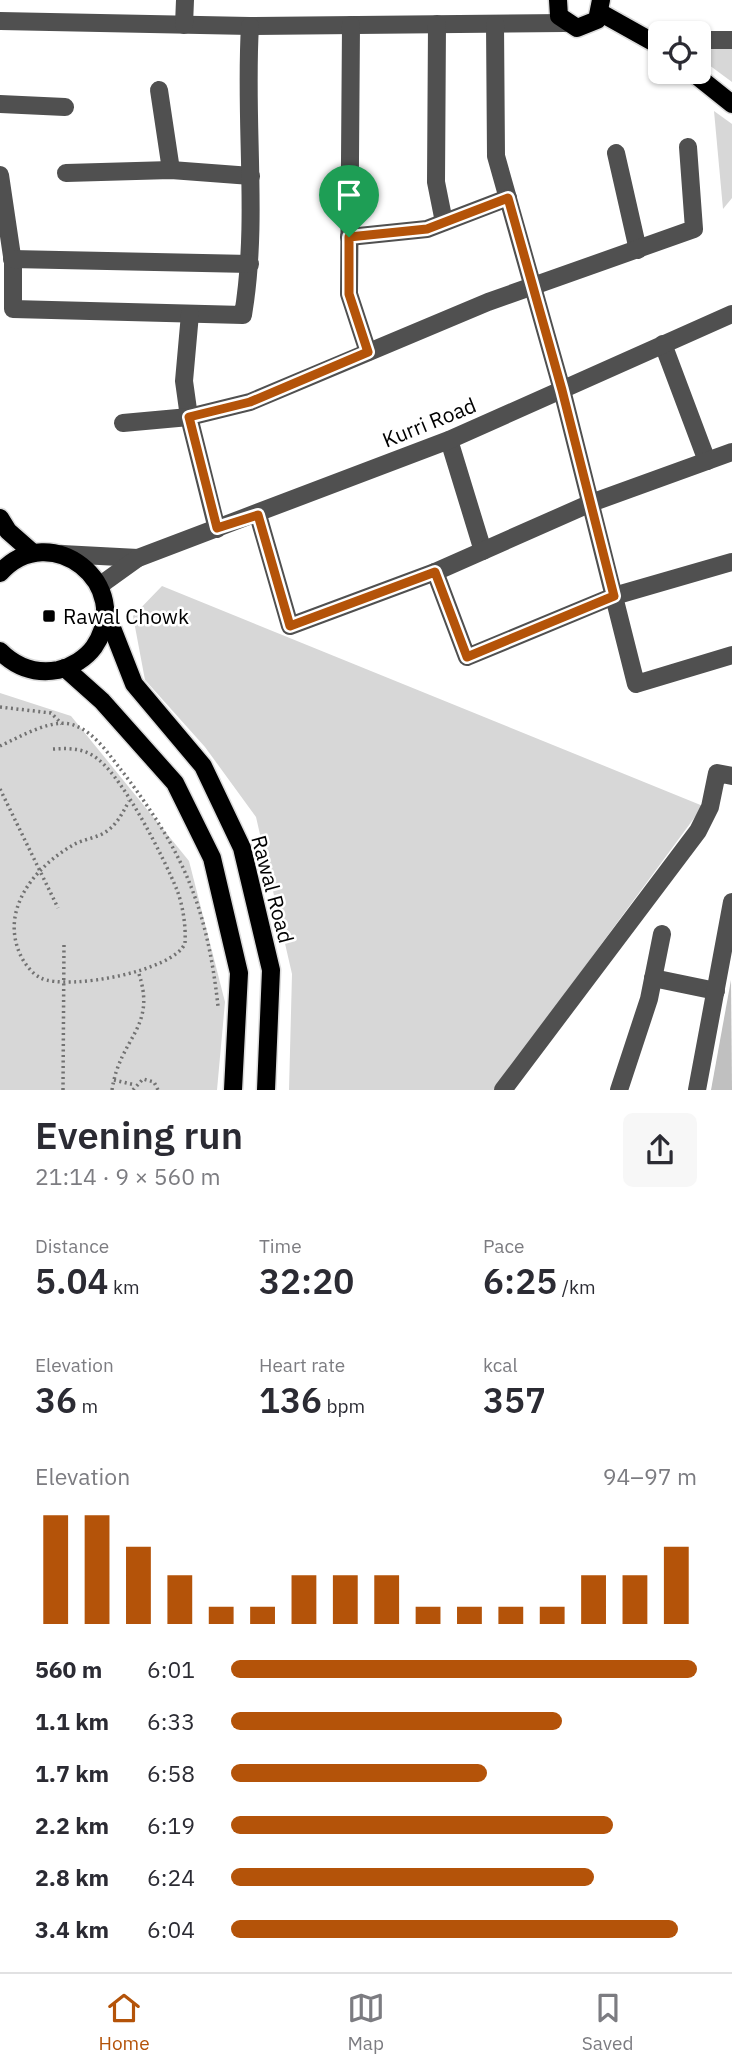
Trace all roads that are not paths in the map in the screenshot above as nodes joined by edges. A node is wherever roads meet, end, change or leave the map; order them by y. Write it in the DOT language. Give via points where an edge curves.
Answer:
graph roads {
  1 [pos="185,0"];
  2 [pos="557,1"];
  3 [pos="601,7"];
  4 [pos="0,21"];
  5 [pos="565,23"];
  6 [pos="437,24"];
  7 [pos="495,24"];
  8 [pos="184,25"];
  9 [pos="351,25"];
  10 [pos="250,26"];
  11 [pos="648,36"];
  12 [pos="711,40"];
  13 [pos="732,40"];
  14 [pos="707,84"];
  15 [pos="159,90"];
  16 [pos="0,104"];
  17 [pos="732,104"];
  18 [pos="65,107"];
  19 [pos="688,147"];
  20 [pos="616,153"];
  21 [pos="172,170"];
  22 [pos="66,173"];
  23 [pos="251,176"];
  24 [pos="1,187"];
  25 [pos="508,198"];
  26 [pos="444,222"];
  27 [pos="349,237"];
  28 [pos="638,250"];
  29 [pos="12,259"];
  30 [pos="250,264"];
  31 [pos="533,288"];
  32 [pos="190,314"];
  33 [pos="732,314"];
  34 [pos="663,344"];
  35 [pos="368,352"];
  36 [pos="562,390"];
  37 [pos="189,417"];
  38 [pos="123,423"];
  39 [pos="449,440"];
  40 [pos="732,452"];
  41 [pos="707,461"];
  42 [pos="591,503"];
  43 [pos="258,515"];
  44 [pos="0,518"];
  45 [pos="217,528"];
  46 [pos="483,551"];
  47 [pos="33,553"];
  48 [pos="62,554"];
  49 [pos="138,558"];
  50 [pos="732,562"];
  51 [pos="435,572"];
  52 [pos="0,573"];
  53 [pos="99,586"];
  54 [pos="614,596"];
  55 [pos="105,610"];
  56 [pos="0,650"];
  57 [pos="732,655"];
  58 [pos="0,662"];
  59 [pos="65,668"];
  60 [pos="35,671"];
  61 [pos="732,776"];
  62 [pos="732,901"];
  63 [pos="662,934"];
  64 [pos="653,978"];
  65 [pos="716,990"];
  66 [pos="233,1090"];
  67 [pos="266,1090"];
  68 [pos="503,1090"];
  69 [pos="619,1090"];
  70 [pos="697,1090"];
  1 -- 8 [label="street"];
  2 -- 5 [label="main road"];
  3 -- 5 [label="main road" via="597,20 584,28"];
  3 -- 11 [label="main road"];
  4 -- 8 [label="street"];
  5 -- 7 [label="street"];
  6 -- 7 [label="street"];
  6 -- 9 [label="street"];
  6 -- 26 [label="street" via="436,182"];
  7 -- 25 [label="street" via="496,156"];
  8 -- 10 [label="street"];
  9 -- 10 [label="street"];
  9 -- 27 [label="street"];
  10 -- 23 [label="street"];
  12 -- 13 [label="street"];
  14 -- 17 [label="main road"];
  15 -- 21 [label="street"];
  16 -- 18 [label="street"];
  19 -- 28 [label="street" via="694,229"];
  20 -- 28 [label="street"];
  21 -- 22 [label="street"];
  21 -- 23 [label="street"];
  23 -- 30 [label="street"];
  24 -- 29 [label="street"];
  25 -- 26 [label="street"];
  25 -- 31 [label="street"];
  26 -- 27 [label="street" via="427,229"];
  27 -- 35 [label="street" via="349,294"];
  28 -- 31 [label="street"];
  29 -- 30 [label="street"];
  29 -- 32 [label="street" via="13,309"];
  30 -- 32 [label="street" via="243,315"];
  31 -- 35 [label="street"];
  31 -- 36 [label="street"];
  32 -- 37 [label="street" via="184,381"];
  33 -- 34 [label="street, Kurri Road"];
  34 -- 36 [label="street, Kurri Road"];
  34 -- 41 [label="street"];
  35 -- 37 [label="street" via="250,402"];
  36 -- 39 [label="street, Kurri Road"];
  36 -- 42 [label="street"];
  37 -- 38 [label="street"];
  37 -- 45 [label="street"];
  39 -- 43 [label="street, Kurri Road"];
  39 -- 46 [label="street"];
  40 -- 41 [label="street"];
  41 -- 42 [label="street"];
  42 -- 46 [label="street"];
  42 -- 54 [label="street"];
  43 -- 45 [label="street, Kurri Road"];
  43 -- 51 [label="street" via="290,626"];
  44 -- 47 [label="main road"];
  45 -- 49 [label="street, Kurri Road"];
  46 -- 51 [label="street"];
  47 -- 48 [label="main road"];
  47 -- 52 [label="main road"];
  48 -- 49 [label="street"];
  48 -- 53 [label="main road" via="88,570"];
  49 -- 53 [label="street"];
  50 -- 54 [label="street"];
  51 -- 54 [label="street" via="467,657"];
  53 -- 55 [label="main road, Rawal Road"];
  54 -- 57 [label="street" via="636,684"];
  55 -- 59 [label="main road" via="99,639 90,652"];
  55 -- 67 [label="main road, Rawal Road" via="134,684 203,766 242,848 271,970"];
  56 -- 60 [label="main road"];
  58 -- 60 [label="main road"];
  59 -- 60 [label="main road"];
  59 -- 66 [label="main road" via="102,701 175,783 212,858 239,973"];
  61 -- 68 [label="street" via="717,773 710,807 698,831"];
  62 -- 65 [label="street"];
  63 -- 64 [label="street"];
  64 -- 65 [label="street"];
  64 -- 69 [label="street"];
  65 -- 70 [label="street"];
}
